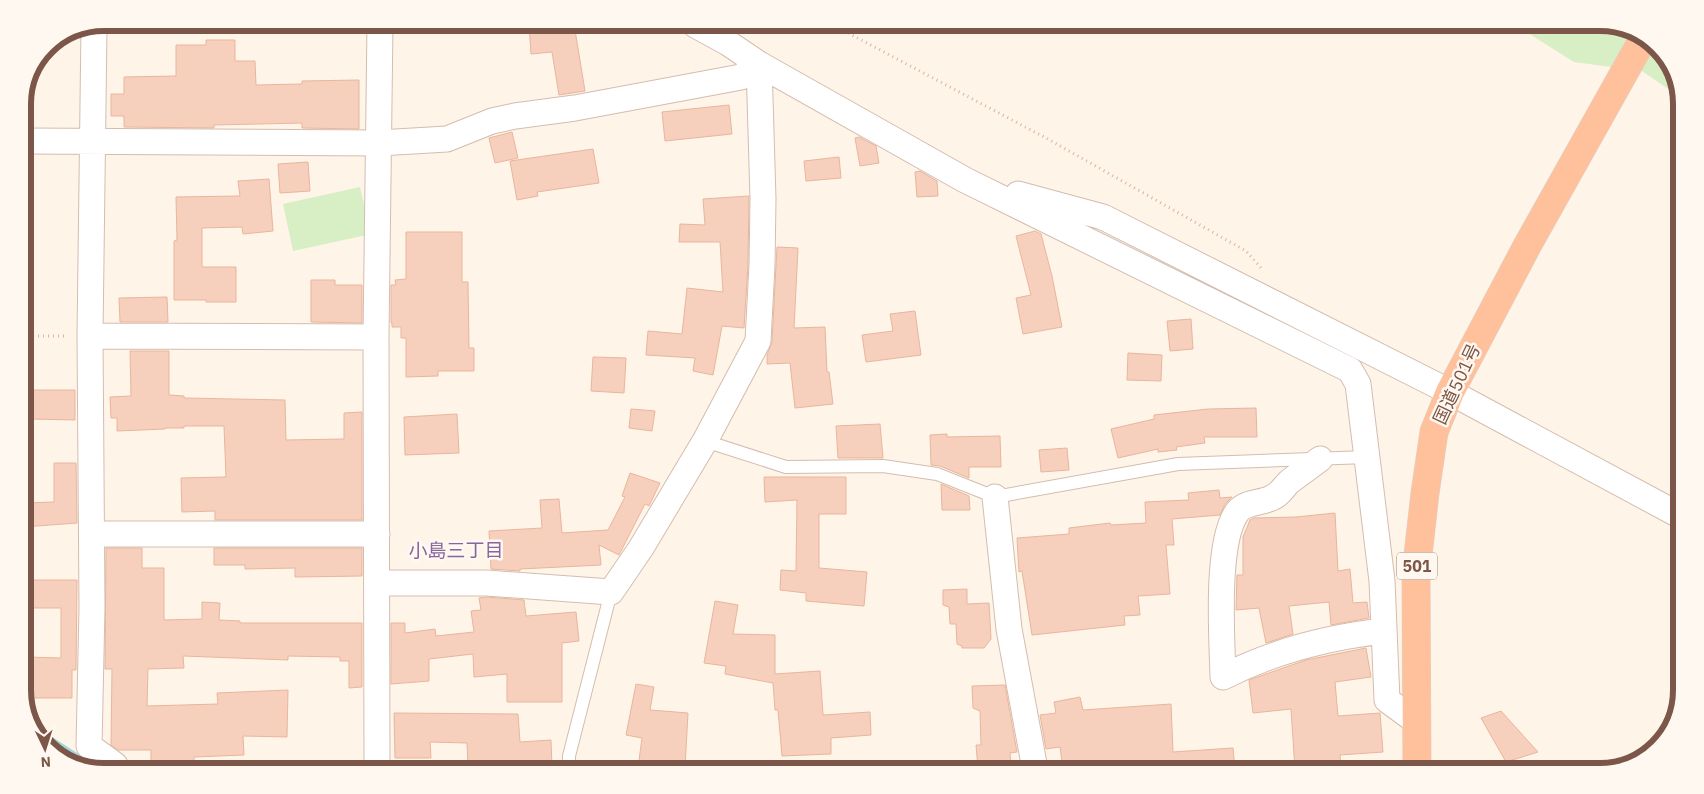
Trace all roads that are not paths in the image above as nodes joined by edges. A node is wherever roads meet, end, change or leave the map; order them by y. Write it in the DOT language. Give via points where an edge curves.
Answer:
graph roads {
  1 [pos="380,31"];
  2 [pos="706,31"];
  3 [pos="94,32"];
  4 [pos="1641,44"];
  5 [pos="759,64"];
  6 [pos="31,141"];
  7 [pos="93,142"];
  8 [pos="379,144"];
  9 [pos="965,180"];
  10 [pos="90,336"];
  11 [pos="376,337"];
  12 [pos="1456,380"];
  13 [pos="705,441"];
  14 [pos="1367,457"];
  15 [pos="1320,459"];
  16 [pos="995,497"];
  17 [pos="1673,512"];
  18 [pos="92,534"];
  19 [pos="377,534"];
  20 [pos="377,583"];
  21 [pos="611,592"];
  22 [pos="1384,630"];
  23 [pos="1417,722"];
  24 [pos="113,763"];
  25 [pos="378,763"];
  26 [pos="569,763"];
  27 [pos="1034,763"];
  28 [pos="1417,763"];
  1 -- 8 [label="street"];
  2 -- 5 [label="street"];
  3 -- 7 [label="street"];
  4 -- 12 [label="highway, 国道501号 / 501"];
  5 -- 8 [label="street" via="741,77 576,108 514,116 447,139"];
  5 -- 9 [label="street"];
  5 -- 13 [label="street" via="763,199 758,341"];
  6 -- 7 [label="street"];
  7 -- 8 [label="street"];
  7 -- 10 [label="street"];
  8 -- 11 [label="street"];
  9 -- 12 [label="street" via="1103,217"];
  9 -- 14 [label="street" via="1350,370 1358,384"];
  10 -- 11 [label="street"];
  10 -- 18 [label="street"];
  11 -- 19 [label="street"];
  12 -- 17 [label="street"];
  12 -- 23 [label="highway, 国道501号 / 501" via="1434,432 1425,493 1417,564"];
  13 -- 16 [label="lane" via="786,467 883,466 938,474"];
  13 -- 21 [label="street"];
  14 -- 15 [label="lane"];
  14 -- 22 [label="street" via="1382,581"];
  15 -- 16 [label="lane" via="1178,464"];
  15 -- 22 [label="street" via="1279,495 1239,510 1231,524 1224,556 1222,589 1223,677 1283,651 1327,639"];
  16 -- 27 [label="street" via="1009,629"];
  18 -- 19 [label="street"];
  18 -- 24 [label="street" via="89,746"];
  19 -- 20 [label="street"];
  20 -- 21 [label="street" via="487,583"];
  20 -- 25 [label="street"];
  21 -- 26 [label="lane"];
  22 -- 23 [label="street" via="1387,700"];
  23 -- 28 [label="highway, 国道501号 / 501"];
}
